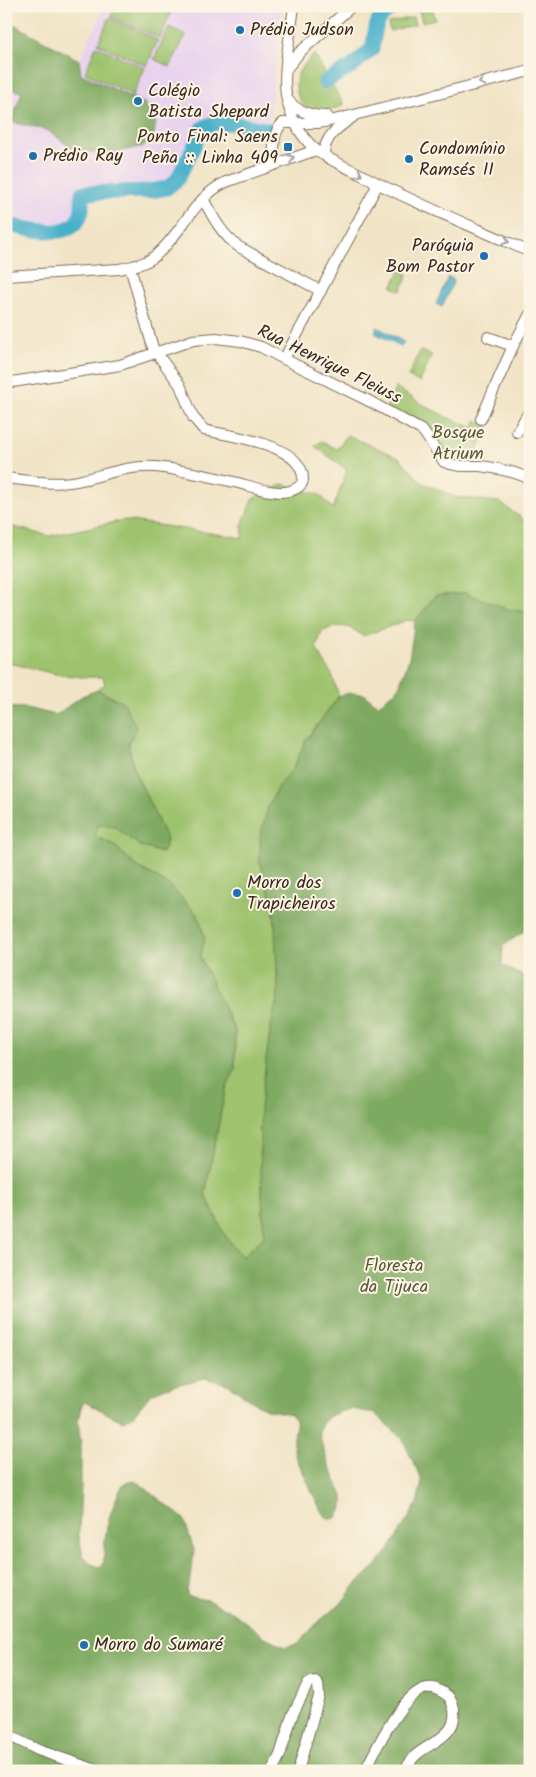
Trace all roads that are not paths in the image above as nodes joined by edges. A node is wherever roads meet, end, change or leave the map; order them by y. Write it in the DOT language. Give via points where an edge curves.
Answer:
graph roads {
  1 [pos="294,6"];
  2 [pos="352,6"];
  3 [pos="286,69"];
  4 [pos="530,71"];
  5 [pos="286,96"];
  6 [pos="360,112"];
  7 [pos="295,123"];
  8 [pos="320,152"];
  9 [pos="266,167"];
  10 [pos="378,184"];
  11 [pos="203,199"];
  12 [pos="530,252"];
  13 [pos="130,267"];
  14 [pos="6,276"];
  15 [pos="321,291"];
  16 [pos="530,314"];
  17 [pos="488,337"];
  18 [pos="513,346"];
  19 [pos="157,353"];
  20 [pos="284,358"];
  21 [pos="6,383"];
  22 [pos="530,410"];
  23 [pos="481,419"];
  24 [pos="517,432"];
  25 [pos="6,478"];
  26 [pos="530,480"];
  27 [pos="6,1734"];
  28 [pos="99,1771"];
  29 [pos="272,1771"];
  30 [pos="298,1771"];
  31 [pos="365,1771"];
  32 [pos="405,1771"];
  1 -- 3 [label="street"];
  2 -- 3 [label="street" via="300,52"];
  3 -- 5 [label="street"];
  4 -- 6 [label="street, one-way"];
  5 -- 6 [label="street" via="293,106 306,114 326,116"];
  5 -- 7 [label="street"];
  6 -- 7 [label="street" via="330,121"];
  6 -- 8 [label="street" via="330,135"];
  7 -- 8 [label="street"];
  7 -- 9 [label="street" via="279,126 273,155"];
  9 -- 8 [label="street, one-way"];
  8 -- 10 [label="street, one-way"];
  9 -- 11 [label="street" via="214,188"];
  10 -- 12 [label="street, one-way"];
  10 -- 15 [label="street"];
  11 -- 13 [label="street" via="153,258"];
  11 -- 15 [label="street" via="228,240"];
  13 -- 14 [label="street"];
  13 -- 19 [label="street"];
  15 -- 20 [label="street"];
  16 -- 18 [label="street"];
  17 -- 18 [label="street"];
  18 -- 23 [label="street"];
  19 -- 20 [label="street, Rua Henrique Fleiuss" via="193,340 216,338 261,347"];
  19 -- 21 [label="street, Rua Henrique Fleiuss" via="120,365"];
  19 -- 25 [label="street" via="180,385 198,425 204,430 269,445 285,454 296,461 302,472 300,487 286,491 269,490 154,467 126,468 80,480 52,483"];
  20 -- 26 [label="street, Rua Henrique Fleiuss" via="423,431 444,462 494,468"];
  22 -- 24 [label="street"];
  27 -- 28 [label="street" via="38,1750"];
  29 -- 30 [label="street" via="308,1683 316,1682 319,1696"];
  31 -- 32 [label="street" via="379,1742 410,1699 431,1687 446,1693 453,1703 453,1723 449,1730 415,1756"];
}
